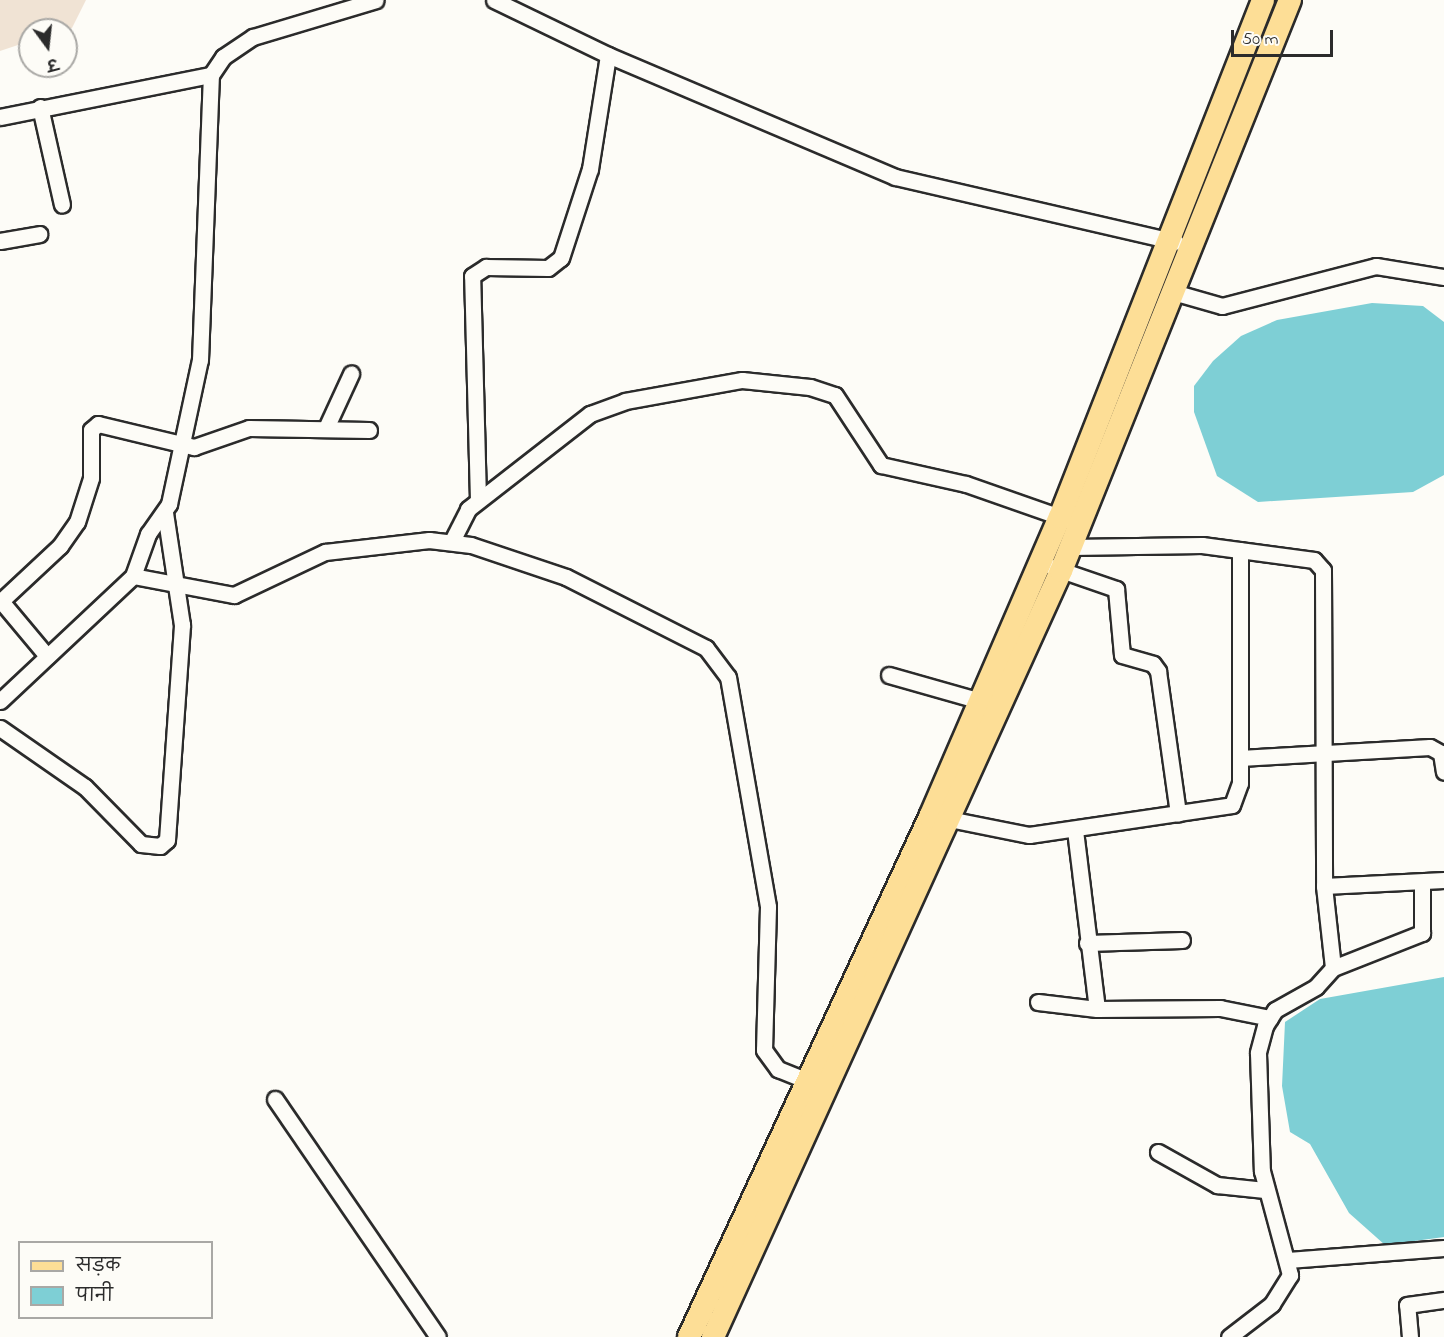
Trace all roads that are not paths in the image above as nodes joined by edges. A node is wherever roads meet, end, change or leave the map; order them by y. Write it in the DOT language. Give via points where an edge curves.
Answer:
graph roads {
  1 [pos="376,0"];
  2 [pos="494,0"];
  3 [pos="1263,0"];
  4 [pos="1290,0"];
  5 [pos="608,55"];
  6 [pos="211,75"];
  7 [pos="40,107"];
  8 [pos="0,117"];
  9 [pos="62,205"];
  10 [pos="39,234"];
  11 [pos="0,241"];
  12 [pos="1180,244"];
  13 [pos="1444,277"];
  14 [pos="1173,292"];
  15 [pos="351,374"];
  16 [pos="326,428"];
  17 [pos="369,430"];
  18 [pos="185,447"];
  19 [pos="478,500"];
  20 [pos="165,512"];
  21 [pos="1070,520"];
  22 [pos="452,541"];
  23 [pos="1071,548"];
  24 [pos="1240,550"];
  25 [pos="1040,562"];
  26 [pos="1061,571"];
  27 [pos="133,576"];
  28 [pos="178,588"];
  29 [pos="1,601"];
  30 [pos="47,657"];
  31 [pos="889,675"];
  32 [pos="0,701"];
  33 [pos="980,701"];
  34 [pos="0,728"];
  35 [pos="1326,751"];
  36 [pos="1240,758"];
  37 [pos="1444,772"];
  38 [pos="1178,814"];
  39 [pos="949,819"];
  40 [pos="1075,830"];
  41 [pos="1444,880"];
  42 [pos="1422,883"];
  43 [pos="1324,886"];
  44 [pos="1182,940"];
  45 [pos="1088,943"];
  46 [pos="1333,968"];
  47 [pos="1038,1002"];
  48 [pos="1097,1009"];
  49 [pos="1270,1017"];
  50 [pos="808,1081"];
  51 [pos="274,1099"];
  52 [pos="1158,1152"];
  53 [pos="1265,1190"];
  54 [pos="755,1222"];
  55 [pos="1444,1248"];
  56 [pos="1288,1260"];
  57 [pos="1444,1300"];
  58 [pos="438,1337"];
  59 [pos="689,1337"];
  60 [pos="713,1337"];
  61 [pos="1228,1337"];
  62 [pos="1410,1337"];
  1 -- 6 [label="street" via="253,37 223,57"];
  2 -- 5 [label="street"];
  3 -- 12 [label="main road"];
  4 -- 12 [label="main road"];
  5 -- 12 [label="street" via="895,177"];
  5 -- 19 [label="street" via="590,169 561,258 548,268 486,267 472,276"];
  6 -- 7 [label="street"];
  6 -- 18 [label="street" via="203,333"];
  7 -- 8 [label="street"];
  7 -- 9 [label="street"];
  10 -- 11 [label="street"];
  12 -- 14 [label="main road"];
  12 -- 21 [label="main road"];
  13 -- 14 [label="street" via="1376,266 1222,306"];
  14 -- 21 [label="main road"];
  15 -- 16 [label="street"];
  16 -- 17 [label="street"];
  16 -- 18 [label="street" via="249,428"];
  18 -- 20 [label="street"];
  18 -- 29 [label="street" via="94,426 91,478 77,522"];
  19 -- 21 [label="street" via="576,422 603,408 726,381 762,380 835,395 881,465 966,484"];
  19 -- 22 [label="street"];
  20 -- 27 [label="street" via="148,534"];
  20 -- 28 [label="street"];
  21 -- 23 [label="main road"];
  21 -- 25 [label="main road"];
  22 -- 28 [label="street" via="341,549 308,558 234,595"];
  22 -- 50 [label="street" via="566,578 706,648 721,661 740,724 768,907 764,1050 778,1069"];
  23 -- 24 [label="street" via="1195,545"];
  23 -- 26 [label="main road"];
  24 -- 35 [label="street" via="1320,563"];
  24 -- 36 [label="street"];
  25 -- 26 [label="street"];
  25 -- 33 [label="main road"];
  26 -- 38 [label="street" via="1116,589 1122,655 1153,664 1158,672"];
  26 -- 39 [label="main road"];
  27 -- 28 [label="street"];
  27 -- 30 [label="street"];
  28 -- 34 [label="street" via="182,645 169,830 160,846 141,844 85,787"];
  29 -- 30 [label="street"];
  30 -- 32 [label="street"];
  31 -- 33 [label="street"];
  33 -- 50 [label="main road"];
  35 -- 36 [label="street"];
  35 -- 37 [label="street" via="1430,747 1441,753"];
  35 -- 43 [label="street"];
  36 -- 38 [label="street" via="1239,792 1232,805"];
  38 -- 40 [label="street" via="1130,816"];
  39 -- 40 [label="street" via="1013,835"];
  39 -- 54 [label="main road"];
  40 -- 45 [label="street"];
  41 -- 42 [label="street"];
  42 -- 43 [label="street"];
  42 -- 46 [label="street" via="1422,933"];
  43 -- 46 [label="street"];
  44 -- 45 [label="street"];
  45 -- 48 [label="street"];
  46 -- 49 [label="street" via="1316,987"];
  47 -- 48 [label="street"];
  48 -- 49 [label="street" via="1220,1008"];
  49 -- 53 [label="street" via="1258,1053"];
  50 -- 54 [label="main road"];
  51 -- 58 [label="street"];
  52 -- 53 [label="street" via="1217,1185"];
  53 -- 56 [label="street"];
  54 -- 59 [label="main road"];
  54 -- 60 [label="main road"];
  55 -- 56 [label="street"];
  56 -- 61 [label="street" via="1281,1294"];
  57 -- 62 [label="street" via="1407,1305"];
}
